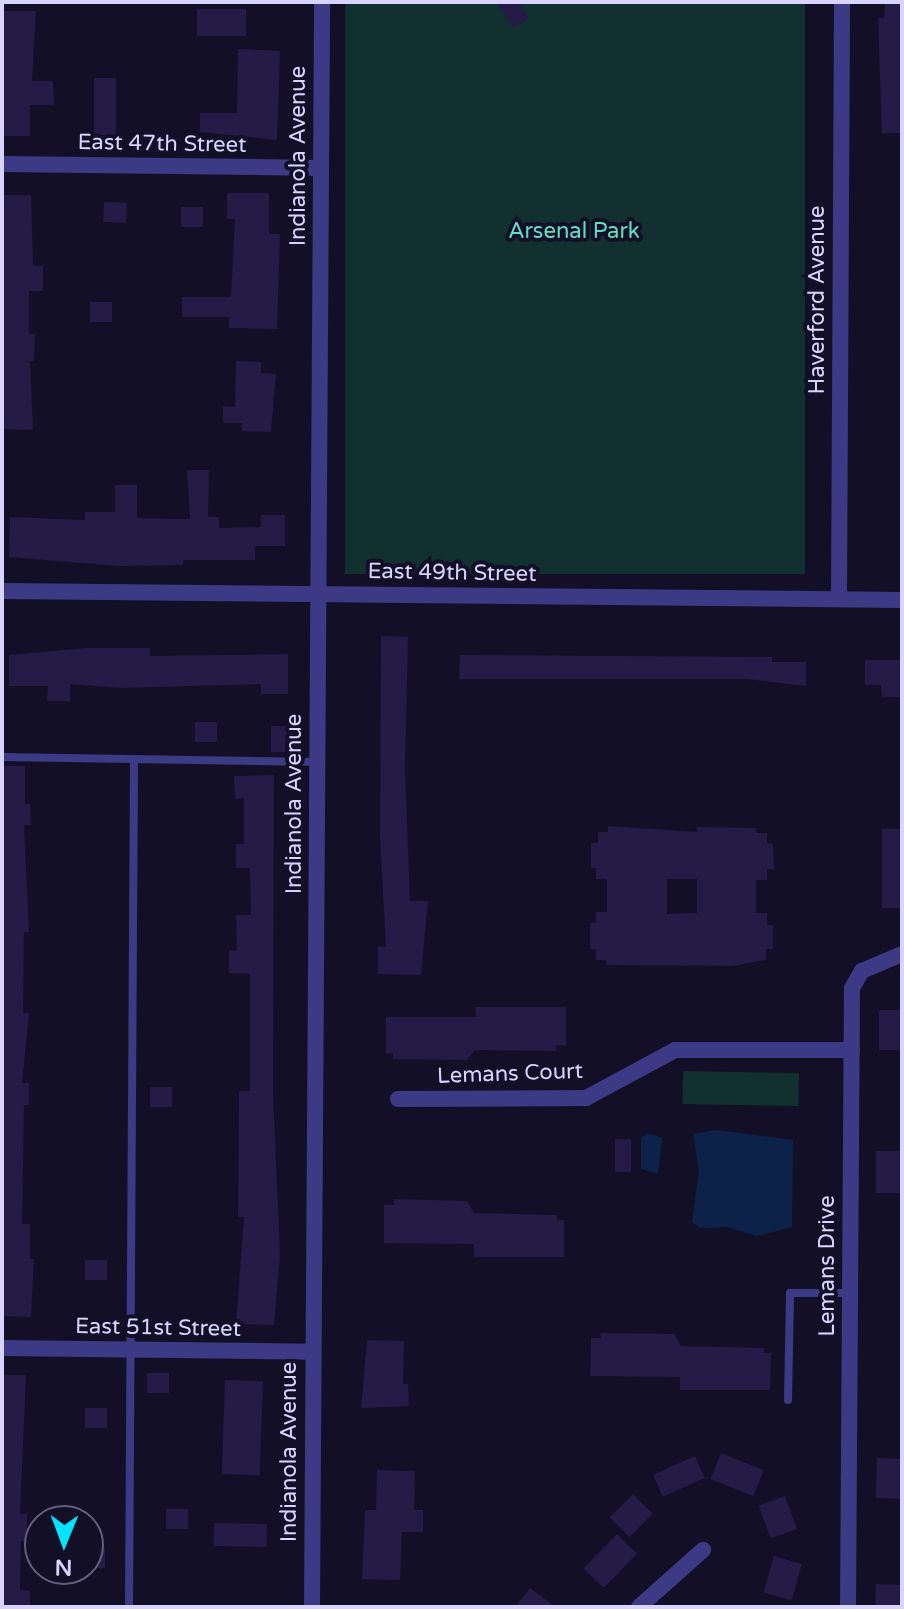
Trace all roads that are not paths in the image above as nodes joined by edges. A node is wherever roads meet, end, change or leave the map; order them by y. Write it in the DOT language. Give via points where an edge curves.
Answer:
graph roads {
  1 [pos="322,2"];
  2 [pos="842,2"];
  3 [pos="2,164"];
  4 [pos="321,168"];
  5 [pos="2,591"];
  6 [pos="318,594"];
  7 [pos="839,599"];
  8 [pos="902,600"];
  9 [pos="2,757"];
  10 [pos="134,760"];
  11 [pos="317,762"];
  12 [pos="902,954"];
  13 [pos="852,1050"];
  14 [pos="398,1099"];
  15 [pos="850,1293"];
  16 [pos="2,1348"];
  17 [pos="130,1350"];
  18 [pos="313,1352"];
  19 [pos="788,1400"];
  20 [pos="703,1550"];
  21 [pos="129,1607"];
  22 [pos="312,1607"];
  23 [pos="639,1607"];
  24 [pos="848,1607"];
  1 -- 4 [label="street, Indianola Avenue"];
  2 -- 7 [label="street, Haverford Avenue"];
  3 -- 4 [label="street, East 47th Street"];
  4 -- 6 [label="street, Indianola Avenue"];
  5 -- 6 [label="street, East 49th Street"];
  6 -- 7 [label="street, East 49th Street"];
  6 -- 11 [label="street, Indianola Avenue"];
  7 -- 8 [label="street, East 49th Street"];
  9 -- 10 [label="lane"];
  10 -- 11 [label="lane"];
  10 -- 17 [label="lane"];
  11 -- 18 [label="street, Indianola Avenue"];
  12 -- 13 [label="street, Lemans Drive" via="856,977"];
  13 -- 14 [label="street, Lemans Court" via="675,1050 586,1098"];
  13 -- 15 [label="street, Lemans Drive"];
  15 -- 19 [label="lane" via="790,1293"];
  15 -- 24 [label="street, Lemans Drive"];
  16 -- 17 [label="street, East 51st Street"];
  17 -- 18 [label="street, East 51st Street"];
  17 -- 21 [label="lane"];
  18 -- 22 [label="street, Indianola Avenue"];
  20 -- 23 [label="street"];
}
